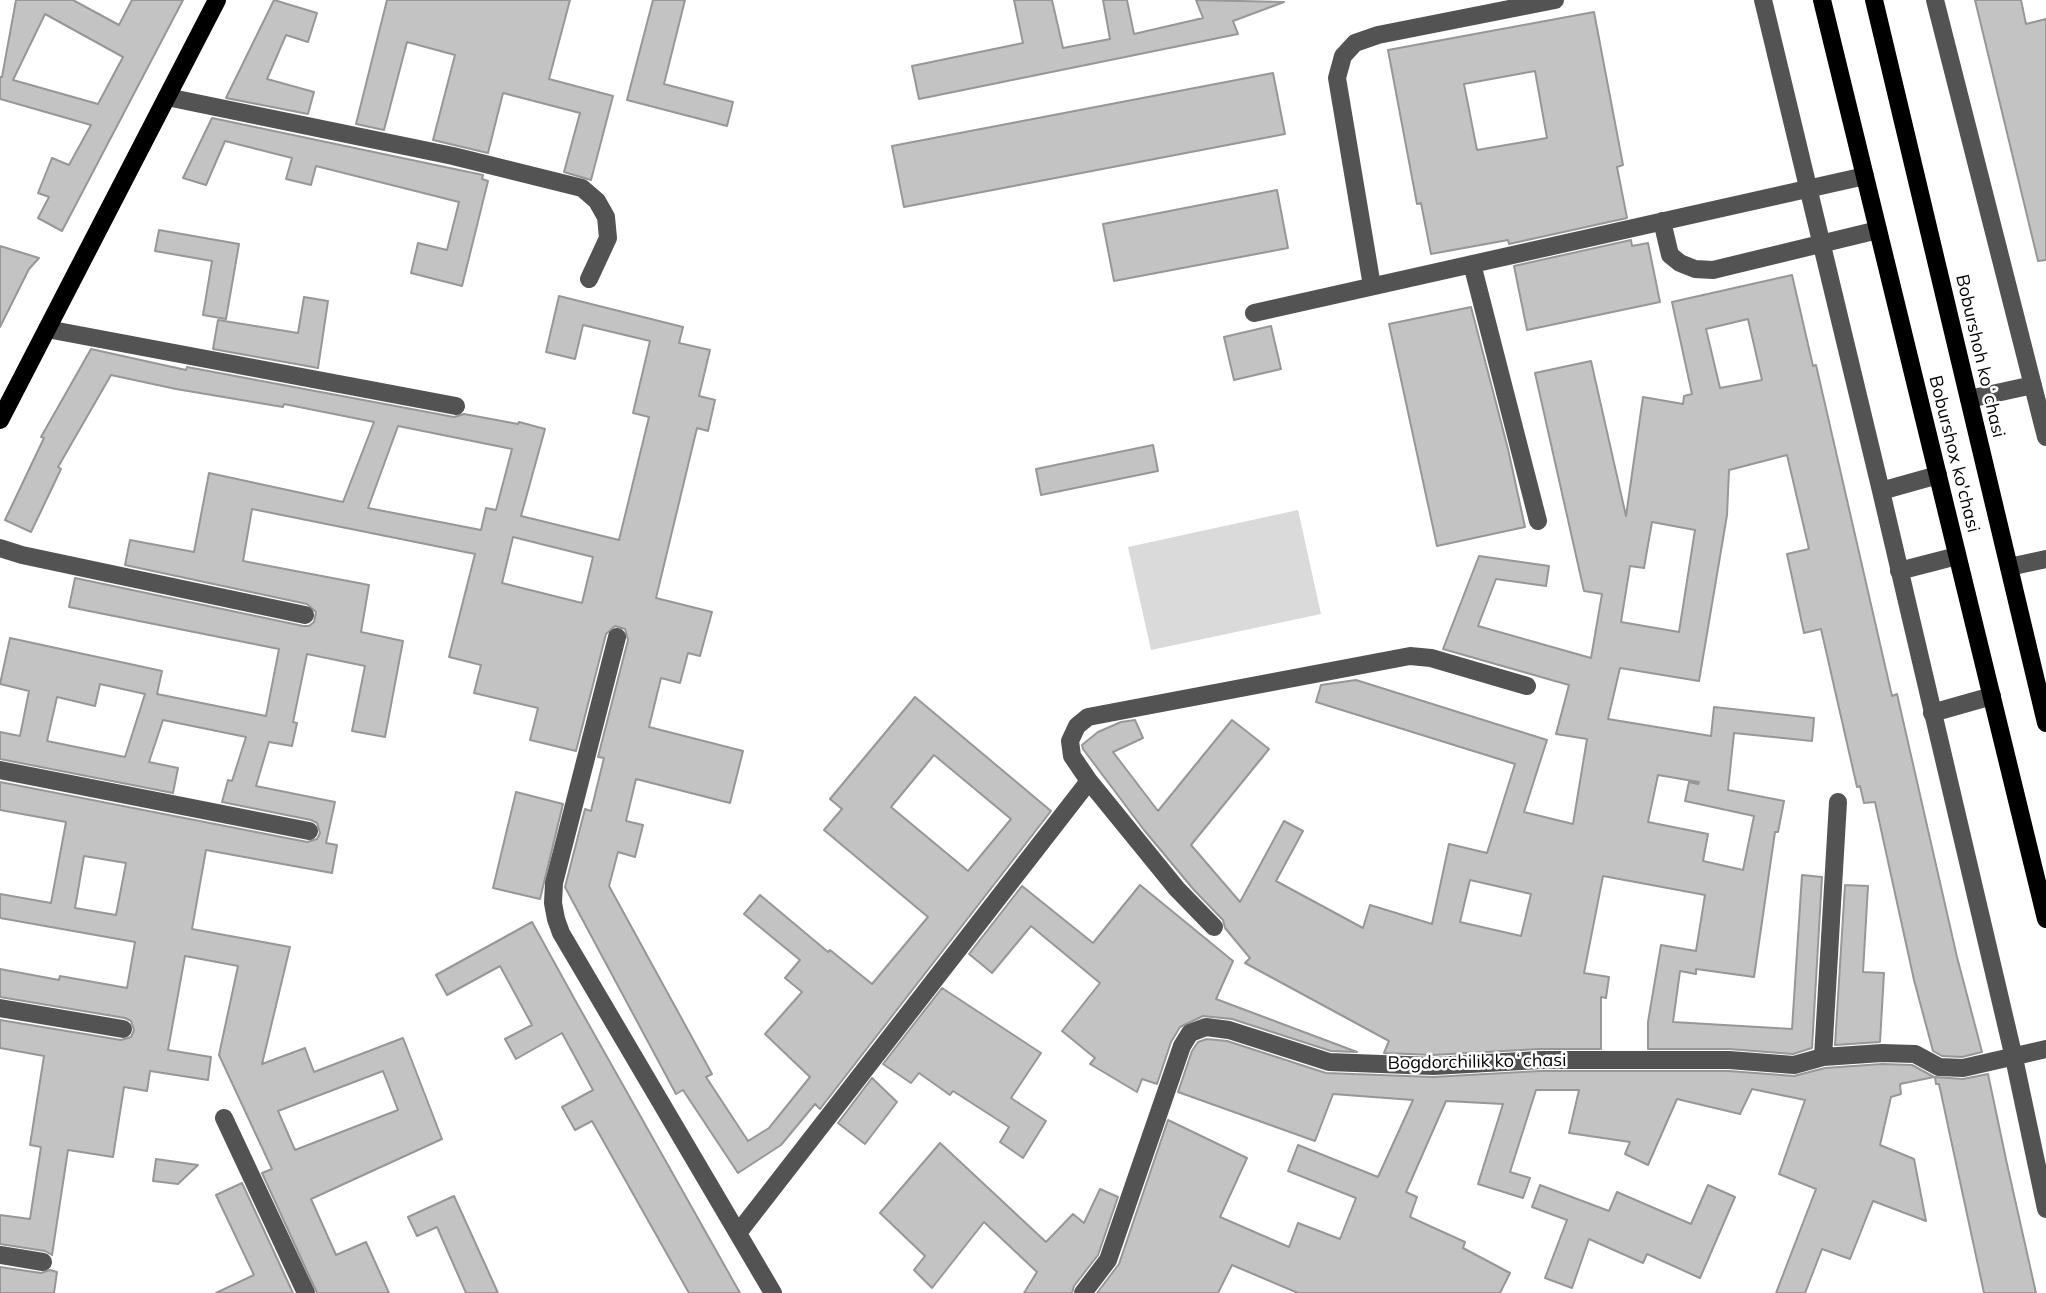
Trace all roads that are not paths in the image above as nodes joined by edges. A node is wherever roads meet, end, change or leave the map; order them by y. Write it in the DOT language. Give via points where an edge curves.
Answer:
graph roads {
  1 [pos="217,0"];
  2 [pos="1555,0"];
  3 [pos="1763,0"];
  4 [pos="1822,0"];
  5 [pos="1874,0"];
  6 [pos="1935,0"];
  7 [pos="167,97"];
  8 [pos="1865,176"];
  9 [pos="1810,189"];
  10 [pos="1662,221"];
  11 [pos="1878,230"];
  12 [pos="1823,243"];
  13 [pos="1472,264"];
  14 [pos="589,279"];
  15 [pos="1372,286"];
  16 [pos="1254,313"];
  17 [pos="47,329"];
  18 [pos="2033,385"];
  19 [pos="1969,400"];
  20 [pos="456,406"];
  21 [pos="0,420"];
  22 [pos="2046,437"];
  23 [pos="1938,475"];
  24 [pos="1881,491"];
  25 [pos="1538,521"];
  26 [pos="0,548"];
  27 [pos="1957,556"];
  28 [pos="2046,559"];
  29 [pos="2009,567"];
  30 [pos="1899,571"];
  31 [pos="305,615"];
  32 [pos="617,637"];
  33 [pos="2040,673"];
  34 [pos="1527,686"];
  35 [pos="1992,696"];
  36 [pos="1933,713"];
  37 [pos="2046,723"];
  38 [pos="0,769"];
  39 [pos="1088,781"];
  40 [pos="1838,802"];
  41 [pos="309,831"];
  42 [pos="2046,919"];
  43 [pos="1214,927"];
  44 [pos="0,1008"];
  45 [pos="123,1029"];
  46 [pos="2046,1049"];
  47 [pos="1823,1057"];
  48 [pos="2014,1058"];
  49 [pos="224,1118"];
  50 [pos="2040,1152"];
  51 [pos="2046,1209"];
  52 [pos="738,1233"];
  53 [pos="0,1255"];
  54 [pos="43,1262"];
  55 [pos="306,1293"];
  56 [pos="773,1293"];
  57 [pos="1083,1293"];
  1 -- 7 [label="main road"];
  2 -- 15 [label="street" via="1378,36 1355,43 1343,56 1337,78"];
  3 -- 9 [label="street"];
  4 -- 8 [label="main road, Boburshox ko'chasi"];
  5 -- 19 [label="main road, Boburshoh koʻchasi"];
  6 -- 18 [label="street"];
  7 -- 14 [label="street" via="453,156 582,188 606,217 608,239"];
  7 -- 17 [label="main road"];
  8 -- 9 [label="street"];
  8 -- 11 [label="main road, Boburshox ko'chasi"];
  9 -- 10 [label="street"];
  9 -- 12 [label="street"];
  10 -- 12 [label="street" via="1670,255 1695,269 1713,270"];
  10 -- 13 [label="street"];
  11 -- 12 [label="street"];
  11 -- 23 [label="main road, Boburshox ko'chasi"];
  12 -- 24 [label="street"];
  13 -- 15 [label="street"];
  13 -- 25 [label="street"];
  15 -- 16 [label="street"];
  17 -- 20 [label="street"];
  17 -- 21 [label="main road"];
  18 -- 19 [label="street"];
  18 -- 22 [label="street"];
  19 -- 29 [label="main road, Boburshoh koʻchasi"];
  23 -- 24 [label="street"];
  23 -- 27 [label="main road, Boburshox ko'chasi"];
  24 -- 30 [label="street"];
  26 -- 31 [label="street"];
  27 -- 30 [label="street"];
  27 -- 35 [label="main road, Boburshox ko'chasi"];
  28 -- 29 [label="street"];
  29 -- 33 [label="main road, Boburshoh koʻchasi"];
  30 -- 36 [label="street"];
  32 -- 52 [label="street" via="554,883 556,919"];
  33 -- 37 [label="main road, Boburshoh koʻchasi"];
  34 -- 39 [label="street" via="1410,656 1088,717 1070,741 1072,756"];
  35 -- 36 [label="street"];
  35 -- 42 [label="main road, Boburshox ko'chasi"];
  36 -- 48 [label="street"];
  38 -- 41 [label="street"];
  39 -- 43 [label="street"];
  39 -- 52 [label="street"];
  40 -- 47 [label="street"];
  44 -- 45 [label="street"];
  46 -- 48 [label="street, Bogdorchilik koʻchasi"];
  47 -- 48 [label="street, Bogdorchilik koʻchasi" via="1915,1054 1939,1067 1963,1068"];
  47 -- 57 [label="street, Bogdorchilik koʻchasi" via="1794,1065 1729,1060 1541,1060 1433,1066 1329,1062 1206,1027 1190,1033 1182,1046 1108,1260"];
  48 -- 50 [label="street"];
  49 -- 55 [label="street"];
  50 -- 51 [label="street"];
  52 -- 56 [label="street"];
  53 -- 54 [label="street"];
}
